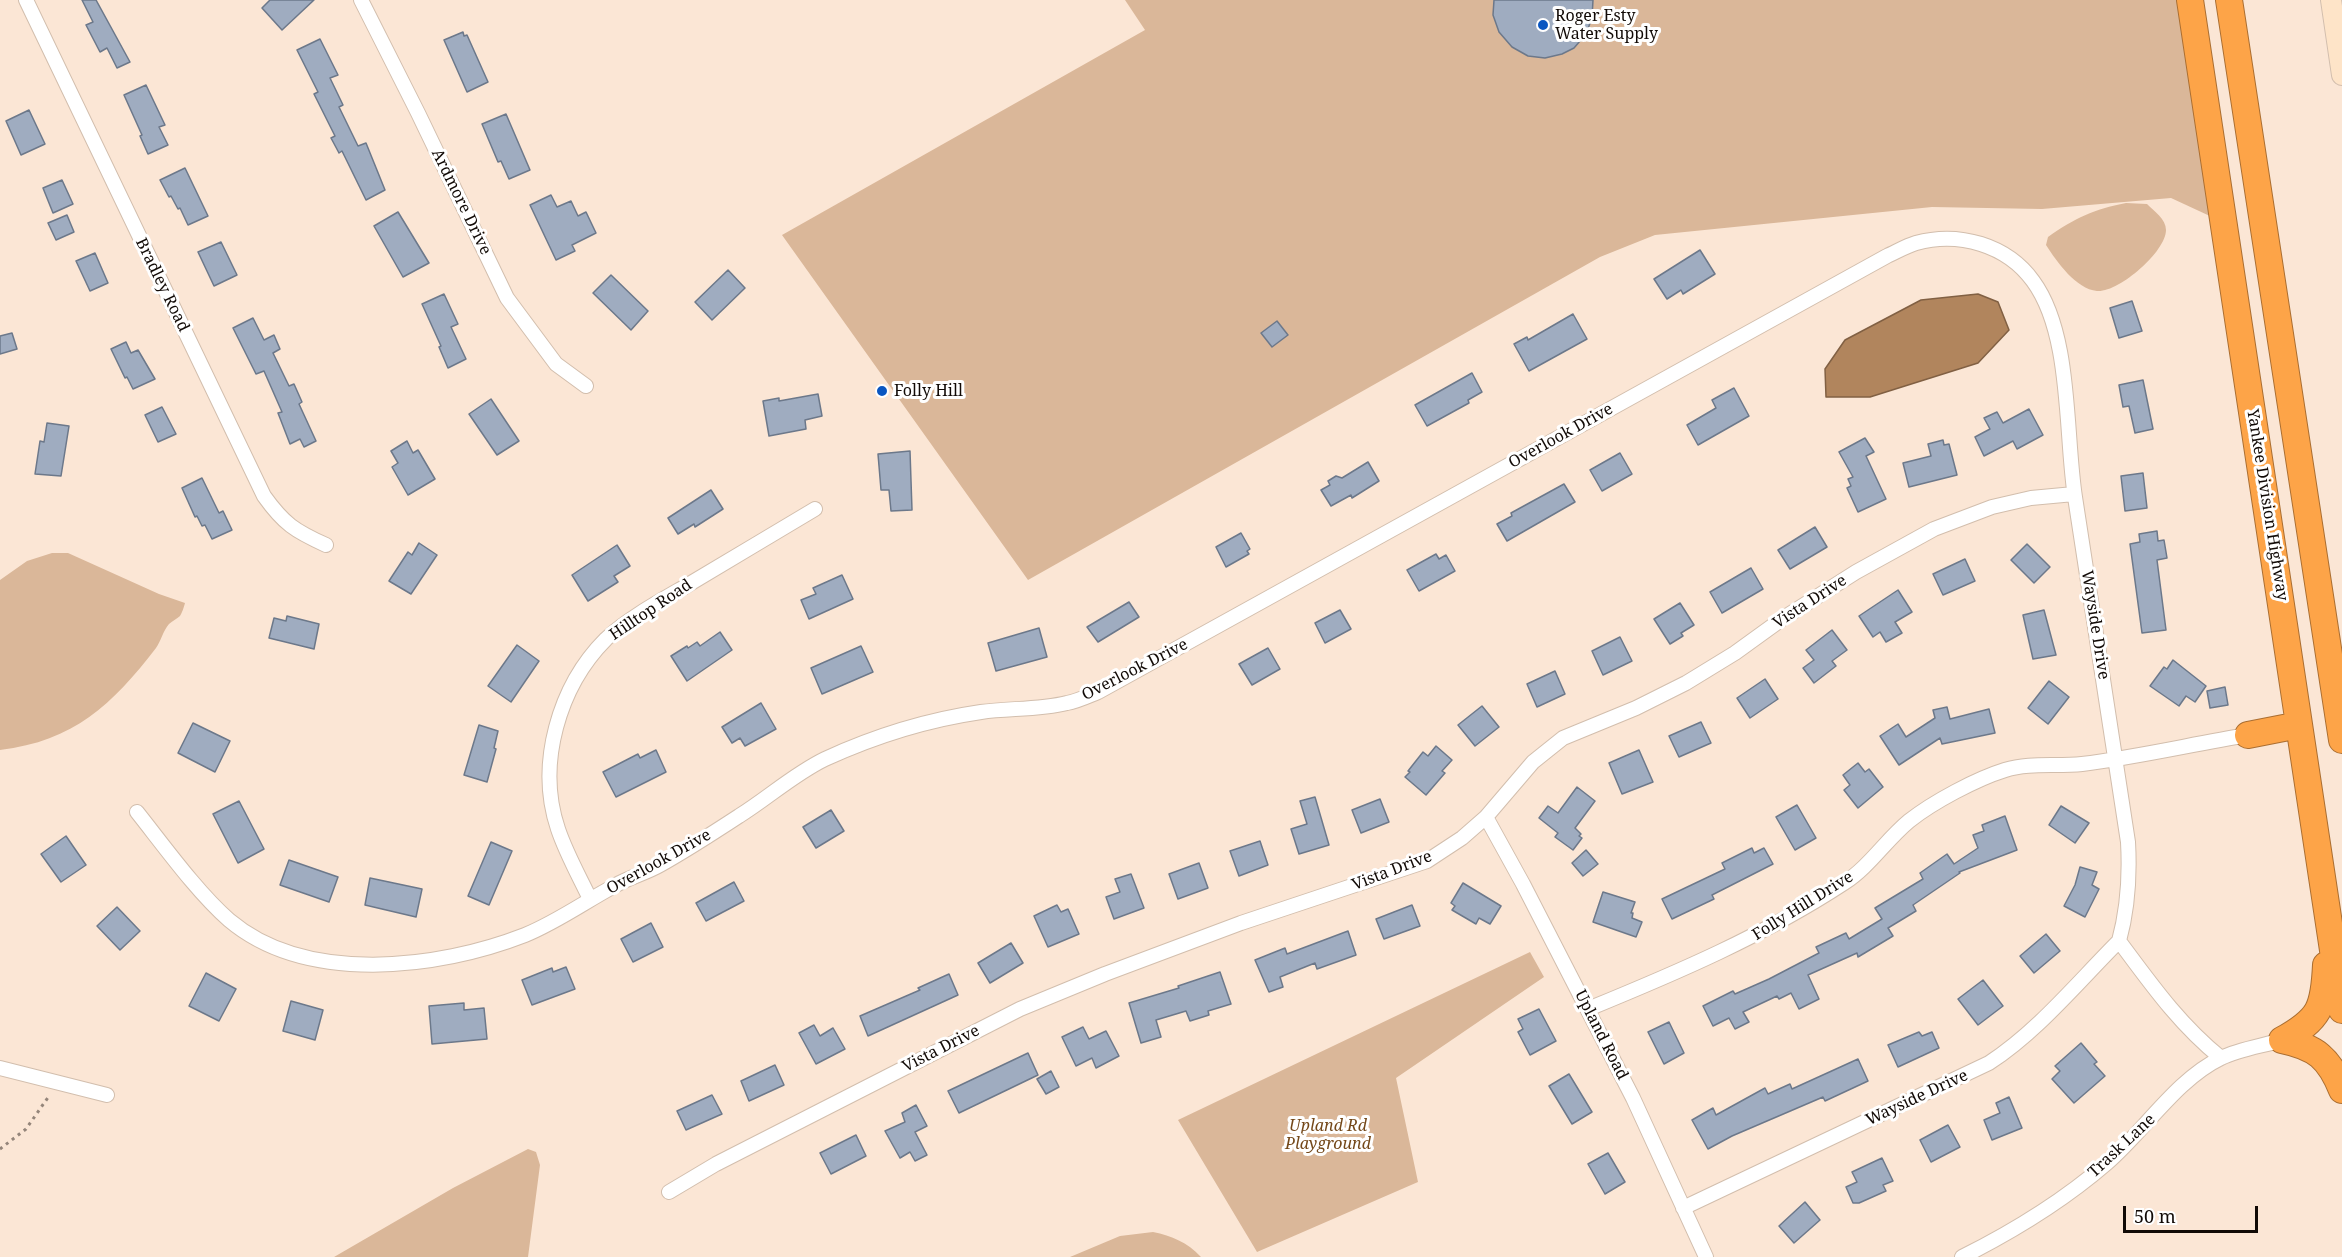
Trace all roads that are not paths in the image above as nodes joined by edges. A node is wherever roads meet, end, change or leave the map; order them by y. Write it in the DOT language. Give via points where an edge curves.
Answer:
graph roads {
  1 [pos="26,0"];
  2 [pos="361,0"];
  3 [pos="2190,0"];
  4 [pos="2229,0"];
  5 [pos="2331,0"];
  6 [pos="2342,75"];
  7 [pos="2050,309"];
  8 [pos="586,386"];
  9 [pos="2074,494"];
  10 [pos="814,509"];
  11 [pos="326,545"];
  12 [pos="2299,725"];
  13 [pos="2248,735"];
  14 [pos="2342,740"];
  15 [pos="2115,758"];
  16 [pos="137,812"];
  17 [pos="1486,817"];
  18 [pos="590,899"];
  19 [pos="2327,911"];
  20 [pos="2119,941"];
  21 [pos="1587,1009"];
  22 [pos="2342,1010"];
  23 [pos="2282,1040"];
  24 [pos="2221,1058"];
  25 [pos="0,1068"];
  26 [pos="2342,1090"];
  27 [pos="107,1095"];
  28 [pos="669,1192"];
  29 [pos="1683,1208"];
  30 [pos="1706,1257"];
  31 [pos="1962,1257"];
  1 -- 11 [label="street, Bradley Road" via="264,496 279,518"];
  2 -- 8 [label="street, Ardmore Drive" via="507,298 556,364"];
  3 -- 12 [label="highway, Yankee Division Highway"];
  4 -- 14 [label="highway"];
  5 -- 6 [label="main road"];
  7 -- 9 [label="street, Wayside Drive" via="2060,355"];
  7 -- 18 [label="street, Overlook Drive" via="2033,280 2008,256 1982,242 1917,243 1887,256 1098,692 1067,703 922,723 854,746 818,762 660,865"];
  9 -- 15 [label="street, Wayside Drive"];
  9 -- 17 [label="street, Vista Drive" via="1992,507 1934,529 1856,572 1686,682 1563,738 1533,762"];
  10 -- 18 [label="street, Hilltop Road" via="665,598 608,638 570,687 552,744 552,802 557,828"];
  12 -- 13 [label="highway"];
  12 -- 19 [label="highway, Yankee Division Highway"];
  13 -- 15 [label="street, Folly Hill Drive"];
  15 -- 20 [label="street, Wayside Drive" via="2130,873"];
  15 -- 21 [label="street, Folly Hill Drive" via="2006,770 1961,790 1908,822 1846,882 1808,906 1747,940"];
  16 -- 18 [label="street, Overlook Drive" via="229,919 248,933 285,950 322,960 389,965 457,956 527,934"];
  17 -- 21 [label="street, Upland Road"];
  17 -- 28 [label="street, Vista Drive" via="1427,861 1241,924 1020,1009 716,1164"];
  19 -- 22 [label="highway, Yankee Division Highway"];
  19 -- 23 [label="highway" via="2322,1004 2302,1029"];
  20 -- 24 [label="street" via="2174,1013"];
  20 -- 29 [label="street, Wayside Drive" via="2029,1032 1989,1063"];
  21 -- 29 [label="street, Upland Road"];
  23 -- 24 [label="street, Trask Lane"];
  23 -- 26 [label="highway" via="2316,1051 2328,1062"];
  24 -- 31 [label="street, Trask Lane" via="2189,1079 2138,1135 2078,1187"];
  25 -- 27 [label="street"];
  29 -- 30 [label="street, Upland Road"];
}
